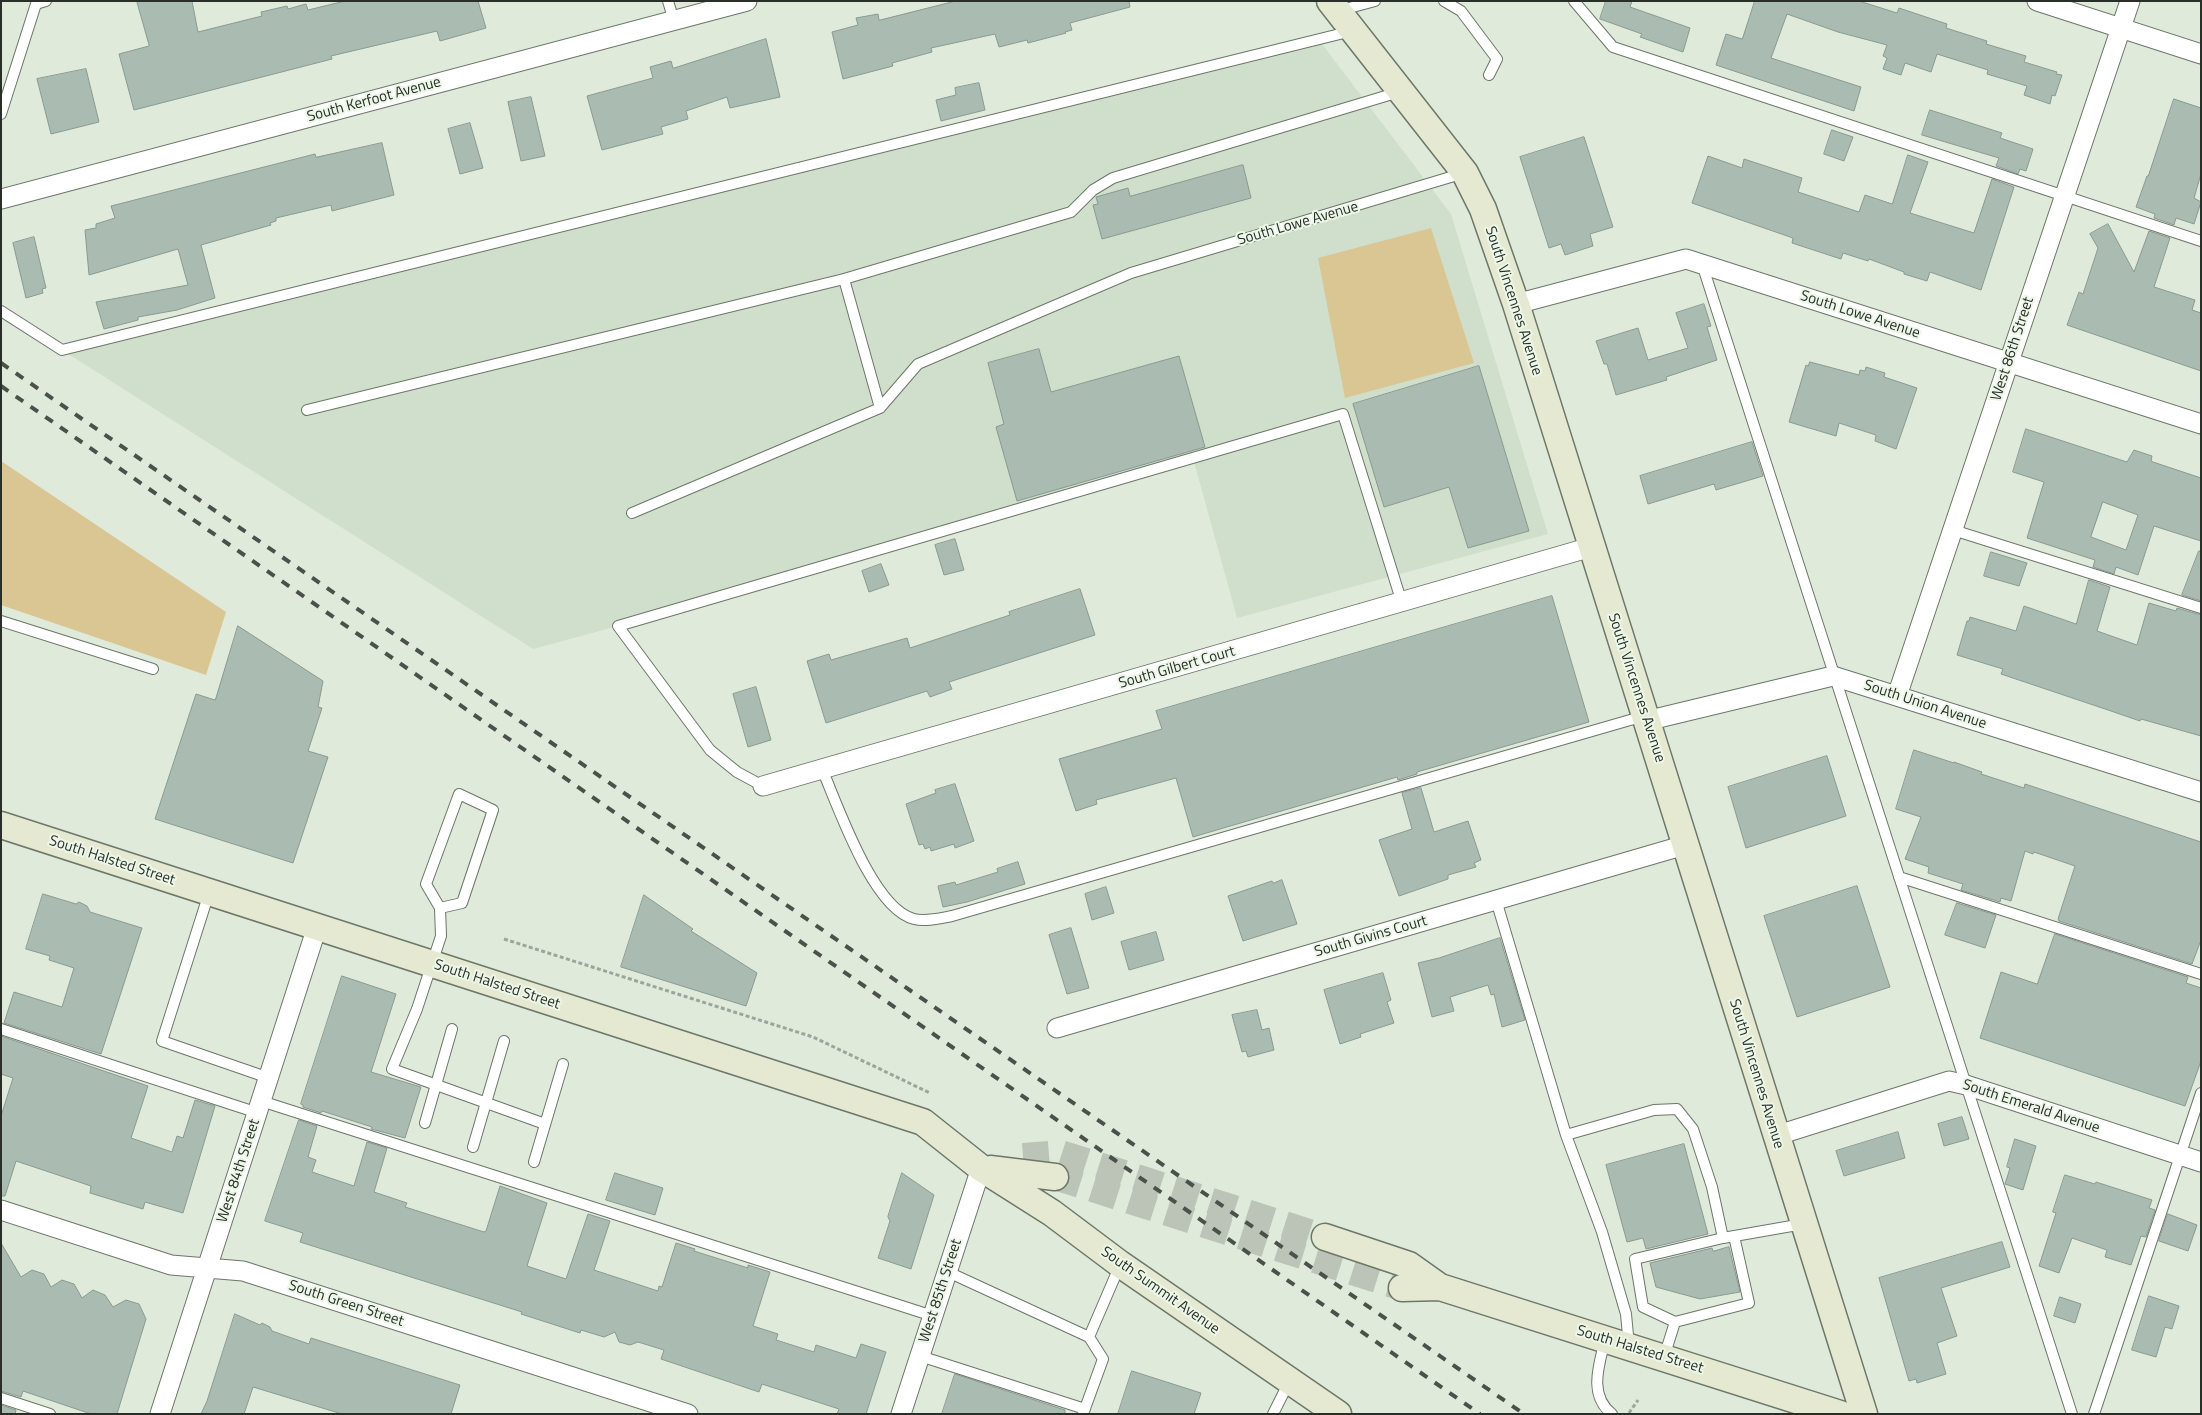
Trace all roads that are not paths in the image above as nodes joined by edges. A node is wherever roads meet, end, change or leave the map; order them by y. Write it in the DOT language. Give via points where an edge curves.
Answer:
graph roads {
  1 [pos="46,1"];
  2 [pos="668,1"];
  3 [pos="747,1"];
  4 [pos="1375,1"];
  5 [pos="1444,1"];
  6 [pos="1574,1"];
  7 [pos="2037,1"];
  8 [pos="2130,1"];
  9 [pos="1340,14"];
  10 [pos="674,21"];
  11 [pos="2121,28"];
  12 [pos="2201,54"];
  13 [pos="1490,75"];
  14 [pos="1401,92"];
  15 [pos="1,114"];
  16 [pos="1465,173"];
  17 [pos="2064,196"];
  18 [pos="1,199"];
  19 [pos="2201,240"];
  20 [pos="1702,264"];
  21 [pos="844,279"];
  22 [pos="1516,304"];
  23 [pos="1,310"];
  24 [pos="2009,363"];
  25 [pos="880,408"];
  26 [pos="307,410"];
  27 [pos="2201,424"];
  28 [pos="632,513"];
  29 [pos="1953,530"];
  30 [pos="1592,548"];
  31 [pos="1402,603"];
  32 [pos="2201,608"];
  33 [pos="1,621"];
  34 [pos="153,669"];
  35 [pos="1833,676"];
  36 [pos="1897,696"];
  37 [pos="1645,718"];
  38 [pos="822,770"];
  39 [pos="763,786"];
  40 [pos="2201,792"];
  41 [pos="1,825"];
  42 [pos="1685,845"];
  43 [pos="1899,877"];
  44 [pos="210,892"];
  45 [pos="1496,900"];
  46 [pos="440,908"];
  47 [pos="318,927"];
  48 [pos="432,964"];
  49 [pos="2201,974"];
  50 [pos="1057,1028"];
  51 [pos="1,1029"];
  52 [pos="452,1029"];
  53 [pos="504,1041"];
  54 [pos="564,1064"];
  55 [pos="269,1078"];
  56 [pos="436,1084"];
  57 [pos="1966,1085"];
  58 [pos="2201,1093"];
  59 [pos="487,1102"];
  60 [pos="259,1107"];
  61 [pos="425,1123"];
  62 [pos="545,1124"];
  63 [pos="1566,1135"];
  64 [pos="1775,1136"];
  65 [pos="474,1147"];
  66 [pos="2180,1155"];
  67 [pos="1023,1156"];
  68 [pos="534,1162"];
  69 [pos="2201,1162"];
  70 [pos="981,1168"];
  71 [pos="1055,1177"];
  72 [pos="1,1210"];
  73 [pos="1804,1224"];
  74 [pos="1734,1236"];
  75 [pos="1325,1237"];
  76 [pos="1723,1238"];
  77 [pos="1120,1264"];
  78 [pos="207,1269"];
  79 [pos="948,1272"];
  80 [pos="1440,1287"];
  81 [pos="1402,1288"];
  82 [pos="933,1316"];
  83 [pos="1675,1322"];
  84 [pos="1089,1337"];
  85 [pos="1617,1343"];
  86 [pos="920,1356"];
  87 [pos="1664,1358"];
  88 [pos="1290,1381"];
  89 [pos="1,1398"];
  90 [pos="1084,1412"];
  91 [pos="50,1414"];
  92 [pos="160,1414"];
  93 [pos="688,1414"];
  94 [pos="901,1414"];
  95 [pos="1273,1414"];
  96 [pos="1338,1414"];
  97 [pos="1612,1414"];
  98 [pos="1840,1414"];
  99 [pos="1864,1414"];
  100 [pos="2072,1414"];
  101 [pos="2094,1414"];
  1 -- 15 [label="lane" via="36,4"];
  2 -- 10 [label="lane"];
  3 -- 10 [label="street, South Kerfoot Avenue"];
  4 -- 9 [label="lane"];
  5 -- 13 [label="lane" via="1461,11 1497,59"];
  6 -- 17 [label="lane" via="1613,47"];
  7 -- 11 [label="street"];
  8 -- 11 [label="street, West 86th Street"];
  9 -- 14 [label="main road, South Vincennes Avenue"];
  9 -- 23 [label="lane" via="62,350"];
  10 -- 18 [label="street, South Kerfoot Avenue"];
  11 -- 12 [label="street"];
  11 -- 17 [label="street, West 86th Street"];
  14 -- 16 [label="main road, South Vincennes Avenue"];
  14 -- 21 [label="lane" via="1112,178 1093,190 1071,212"];
  16 -- 22 [label="main road, South Vincennes Avenue" via="1483,209"];
  16 -- 25 [label="lane, South Lowe Avenue" via="1131,273 918,364"];
  17 -- 19 [label="lane"];
  17 -- 24 [label="street, West 86th Street"];
  20 -- 22 [label="street, South Lowe Avenue" via="1686,259"];
  20 -- 24 [label="street, South Lowe Avenue"];
  20 -- 35 [label="lane"];
  21 -- 25 [label="lane"];
  21 -- 26 [label="lane"];
  22 -- 30 [label="main road, South Vincennes Avenue"];
  24 -- 27 [label="street, South Lowe Avenue"];
  24 -- 29 [label="street, West 86th Street"];
  25 -- 28 [label="lane"];
  29 -- 32 [label="lane"];
  29 -- 36 [label="street, West 86th Street"];
  30 -- 31 [label="street, South Gilbert Court"];
  30 -- 37 [label="main road, South Vincennes Avenue"];
  31 -- 38 [label="street, South Gilbert Court"];
  31 -- 39 [label="lane" via="1343,414 618,626 710,750 737,772"];
  33 -- 34 [label="lane"];
  35 -- 36 [label="street, South Union Avenue"];
  35 -- 37 [label="street"];
  35 -- 43 [label="lane"];
  36 -- 40 [label="street, South Union Avenue"];
  37 -- 38 [label="lane" via="952,916 930,919 914,919 900,912 883,896 869,876"];
  37 -- 42 [label="main road, South Vincennes Avenue"];
  38 -- 39 [label="street, South Gilbert Court"];
  41 -- 44 [label="main road, South Halsted Street"];
  42 -- 45 [label="street, South Givins Court"];
  42 -- 64 [label="main road, South Vincennes Avenue"];
  43 -- 49 [label="lane"];
  43 -- 57 [label="lane"];
  44 -- 47 [label="main road, South Halsted Street"];
  44 -- 55 [label="lane" via="162,1041"];
  45 -- 50 [label="street, South Givins Court"];
  45 -- 63 [label="lane"];
  46 -- 46 [label="lane" via="462,903 493,810 459,794 426,884"];
  46 -- 48 [label="lane" via="441,936"];
  47 -- 48 [label="main road, South Halsted Street"];
  47 -- 55 [label="street, West 84th Street"];
  48 -- 56 [label="lane" via="392,1069"];
  48 -- 70 [label="main road, South Halsted Street" via="922,1122"];
  51 -- 60 [label="lane"];
  52 -- 56 [label="lane"];
  53 -- 59 [label="lane"];
  54 -- 62 [label="lane"];
  55 -- 60 [label="street, West 84th Street"];
  56 -- 59 [label="lane"];
  56 -- 61 [label="lane"];
  57 -- 64 [label="street, South Emerald Avenue" via="1949,1081"];
  57 -- 66 [label="street, South Emerald Avenue"];
  57 -- 100 [label="lane"];
  58 -- 66 [label="lane"];
  59 -- 62 [label="lane"];
  59 -- 65 [label="lane"];
  60 -- 78 [label="street, West 84th Street"];
  60 -- 82 [label="lane"];
  62 -- 68 [label="lane"];
  63 -- 76 [label="lane" via="1654,1110 1677,1109 1693,1129 1712,1187"];
  63 -- 85 [label="lane" via="1602,1232 1626,1314"];
  64 -- 73 [label="main road, South Vincennes Avenue"];
  66 -- 69 [label="street, South Emerald Avenue"];
  66 -- 101 [label="lane"];
  67 -- 70 [label="main road"];
  70 -- 71 [label="main road"];
  70 -- 77 [label="main road, South Summit Avenue" via="1052,1213"];
  70 -- 79 [label="street, West 85th Street"];
  72 -- 78 [label="street, South Green Street" via="171,1265"];
  73 -- 74 [label="lane"];
  73 -- 99 [label="main road, South Vincennes Avenue"];
  74 -- 76 [label="lane"];
  74 -- 83 [label="lane" via="1750,1303"];
  75 -- 80 [label="main road, South Halsted Street" via="1409,1265"];
  76 -- 83 [label="lane" via="1636,1260 1643,1307"];
  77 -- 84 [label="lane"];
  77 -- 88 [label="main road, South Summit Avenue"];
  78 -- 92 [label="street, West 84th Street"];
  78 -- 93 [label="street, South Green Street" via="244,1271"];
  79 -- 82 [label="street, West 85th Street"];
  79 -- 84 [label="lane"];
  80 -- 81 [label="main road, South Halsted Street"];
  80 -- 85 [label="main road, South Halsted Street"];
  82 -- 86 [label="street, West 85th Street"];
  83 -- 87 [label="lane"];
  84 -- 90 [label="lane" via="1103,1359"];
  85 -- 87 [label="main road, South Halsted Street"];
  85 -- 97 [label="lane" via="1598,1370 1597,1388 1603,1407"];
  86 -- 90 [label="lane"];
  86 -- 94 [label="street, West 85th Street"];
  87 -- 98 [label="main road, South Halsted Street"];
  88 -- 95 [label="lane"];
  88 -- 96 [label="main road, South Summit Avenue"];
  89 -- 91 [label="lane"];
}
